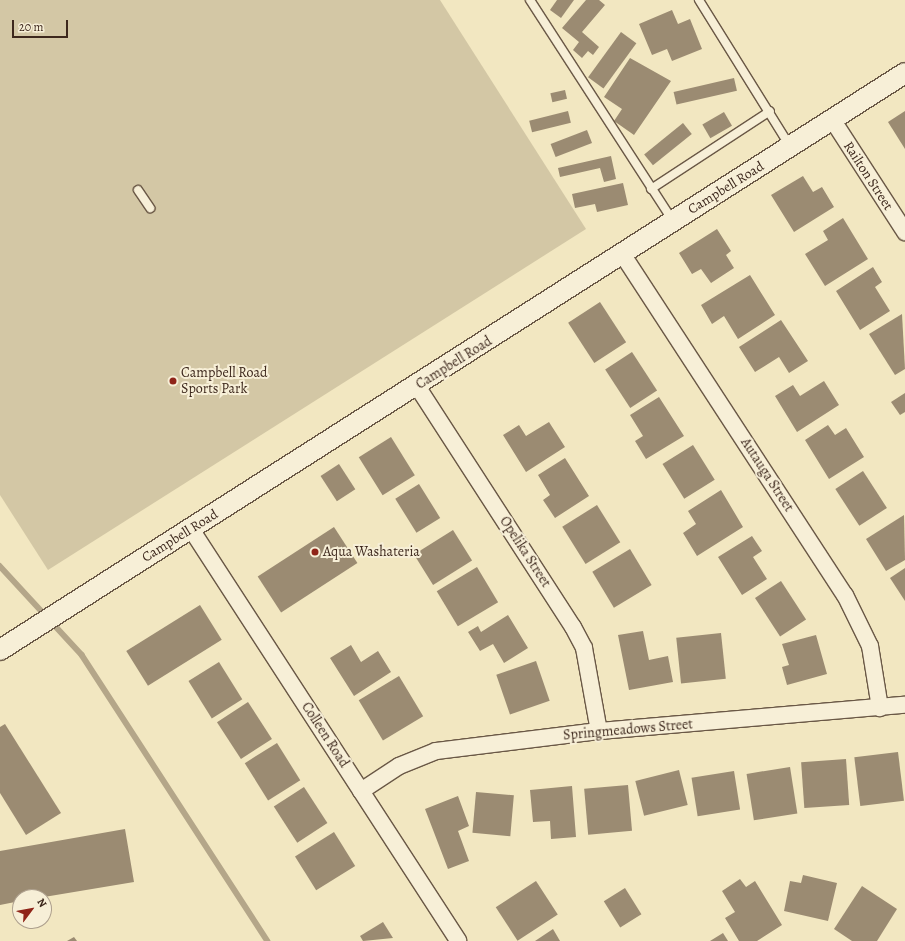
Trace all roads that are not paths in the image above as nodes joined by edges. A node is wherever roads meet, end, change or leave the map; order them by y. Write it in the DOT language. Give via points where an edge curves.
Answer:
graph roads {
  1 [pos="530,0"];
  2 [pos="699,0"];
  3 [pos="905,72"];
  4 [pos="770,111"];
  5 [pos="832,119"];
  6 [pos="791,146"];
  7 [pos="651,189"];
  8 [pos="138,190"];
  9 [pos="150,208"];
  10 [pos="673,221"];
  11 [pos="905,232"];
  12 [pos="623,255"];
  13 [pos="417,386"];
  14 [pos="191,529"];
  15 [pos="0,650"];
  16 [pos="905,705"];
  17 [pos="880,708"];
  18 [pos="599,731"];
  19 [pos="361,791"];
  20 [pos="459,941"];
  1 -- 7 [label="lane"];
  2 -- 4 [label="lane"];
  3 -- 5 [label="street, Campbell Road"];
  4 -- 6 [label="lane"];
  4 -- 7 [label="lane"];
  5 -- 6 [label="street, Campbell Road"];
  5 -- 11 [label="street, Railton Street"];
  6 -- 10 [label="street, Campbell Road"];
  7 -- 10 [label="lane"];
  8 -- 9 [label="lane"];
  10 -- 12 [label="street, Campbell Road"];
  12 -- 13 [label="street, Campbell Road"];
  12 -- 17 [label="street, Autauga Street" via="845,595 870,646"];
  13 -- 14 [label="street, Campbell Road"];
  13 -- 18 [label="street, Opelika Street" via="573,627 584,648"];
  14 -- 15 [label="street, Campbell Road"];
  14 -- 19 [label="street, Colleen Road"];
  16 -- 17 [label="street, Springmeadows Street"];
  17 -- 18 [label="street, Springmeadows Street"];
  18 -- 19 [label="street, Springmeadows Street" via="436,751 399,766"];
  19 -- 20 [label="street, Colleen Road"];
}
